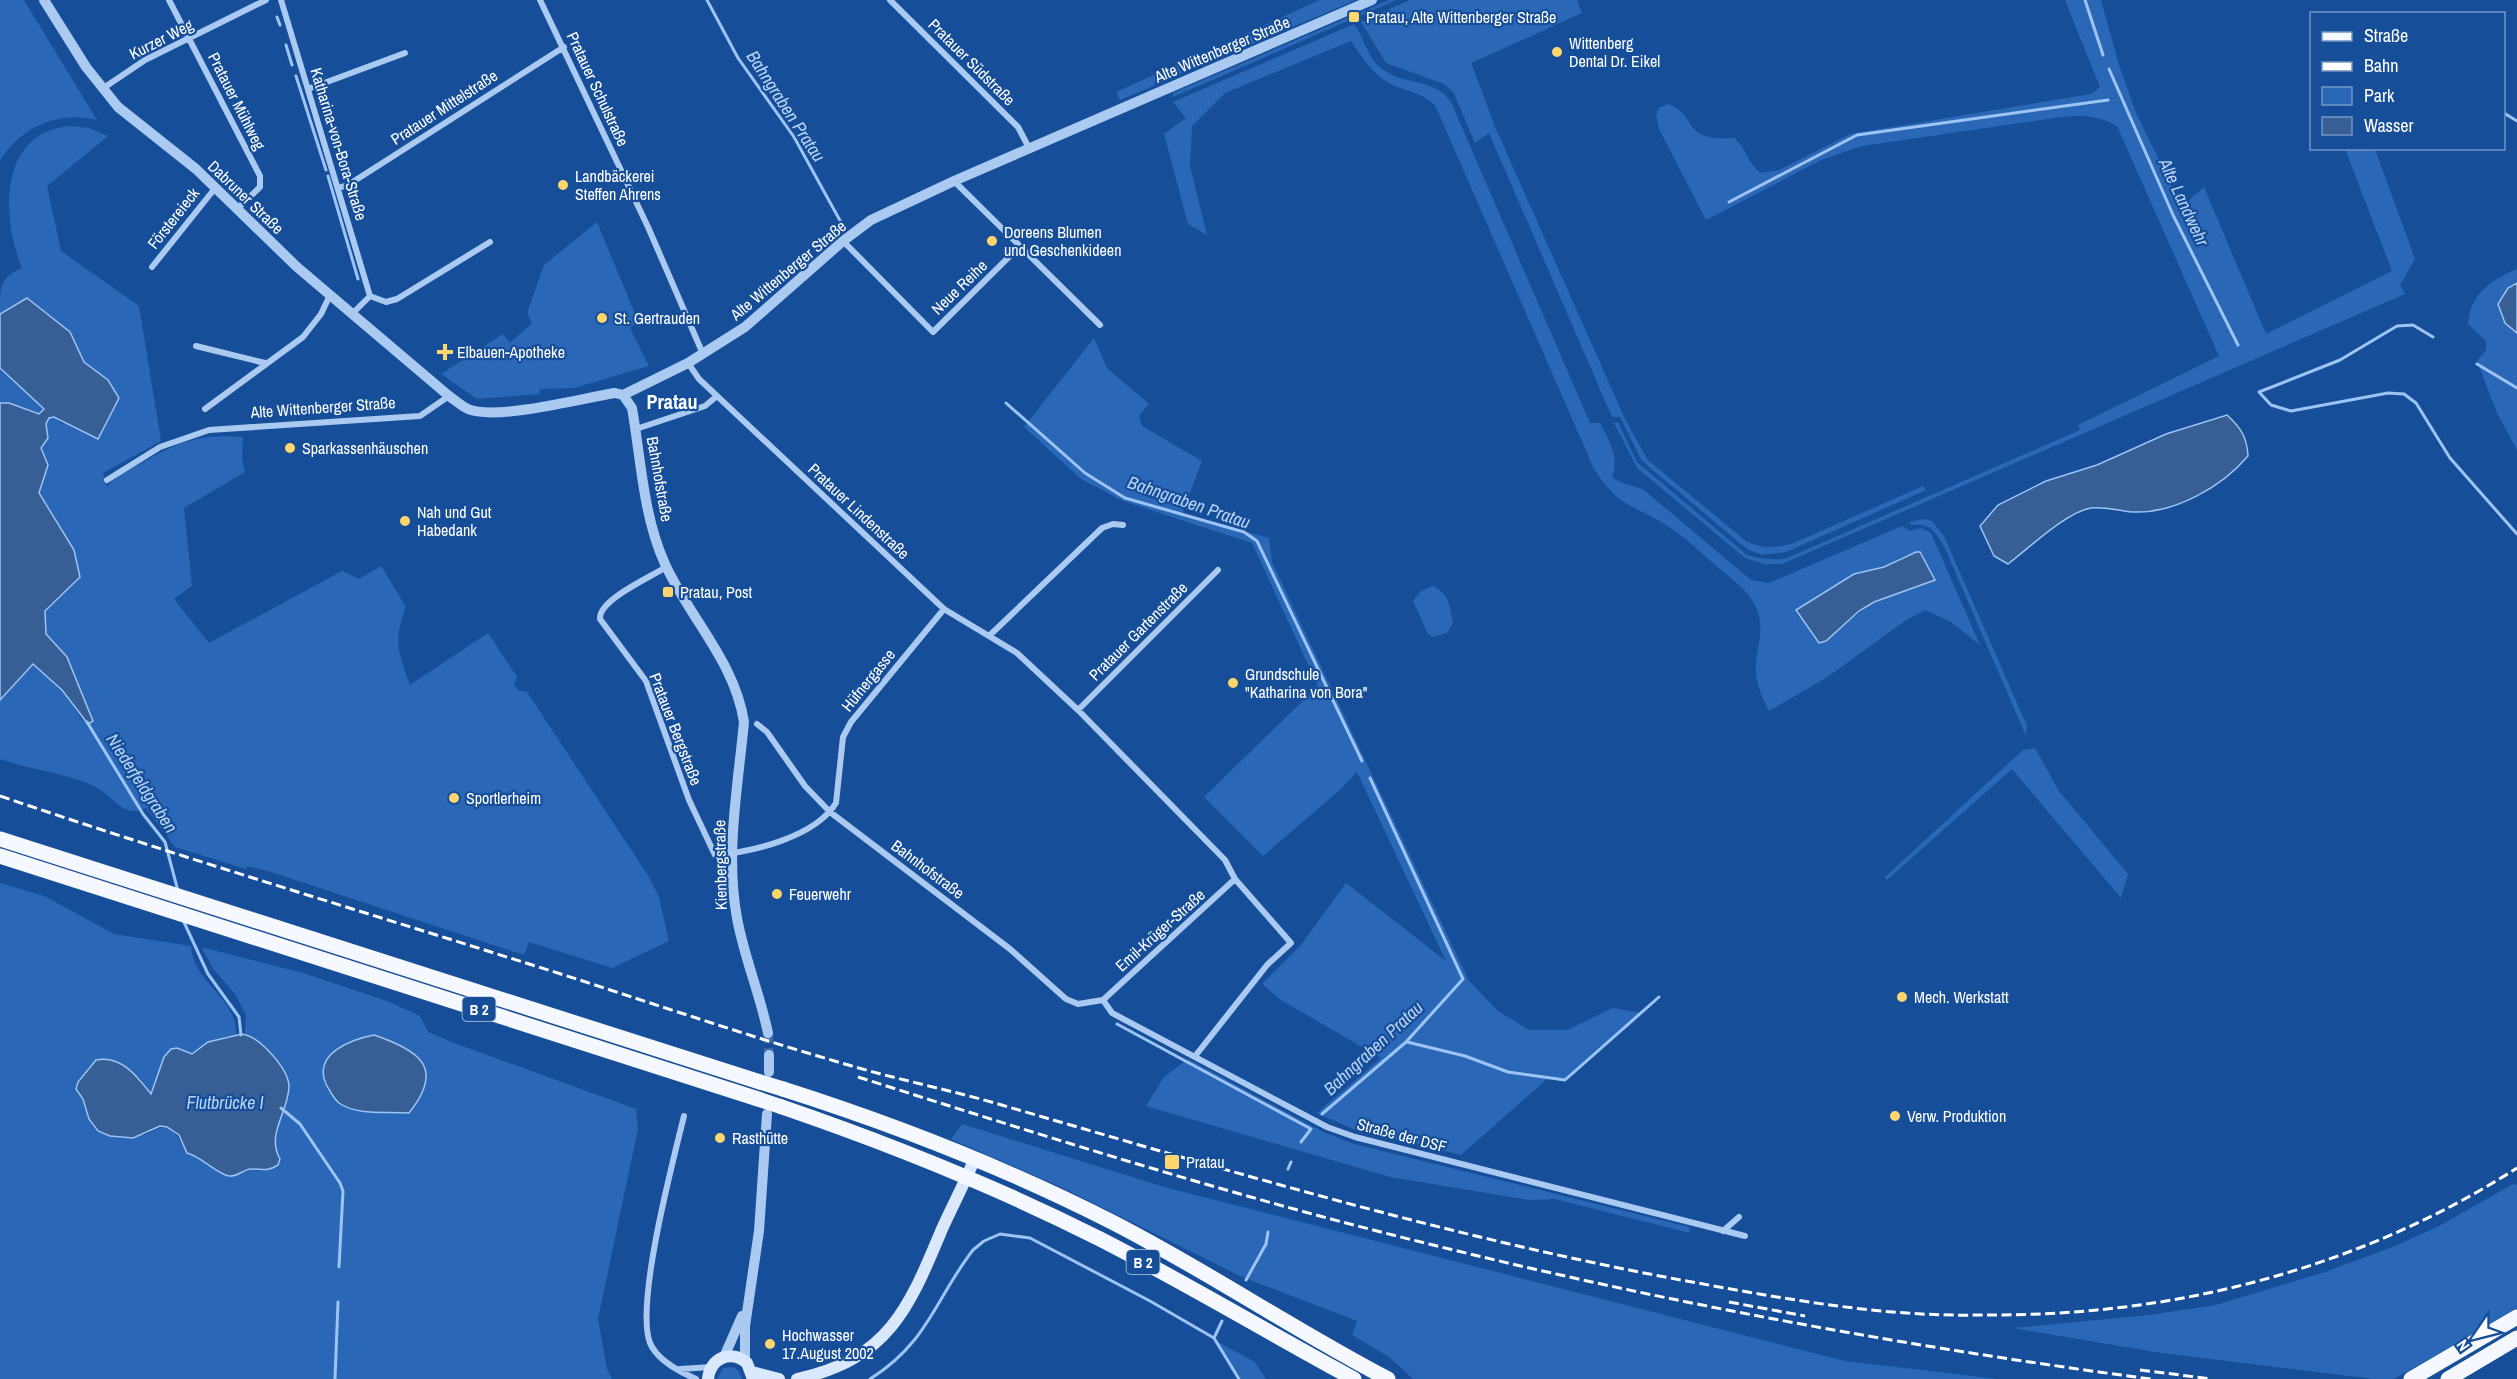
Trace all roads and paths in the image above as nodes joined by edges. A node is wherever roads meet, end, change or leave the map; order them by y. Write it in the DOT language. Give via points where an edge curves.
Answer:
graph roads {
  1 [pos="44,0"];
  2 [pos="169,0"];
  3 [pos="266,0"];
  4 [pos="281,0"];
  5 [pos="540,0"];
  6 [pos="890,0"];
  7 [pos="1372,0"];
  8 [pos="190,39"];
  9 [pos="564,47"];
  10 [pos="405,53"];
  11 [pos="102,89"];
  12 [pos="308,89"];
  13 [pos="1029,148"];
  14 [pos="954,181"];
  15 [pos="216,187"];
  16 [pos="338,188"];
  17 [pos="237,209"];
  18 [pos="843,241"];
  19 [pos="490,242"];
  20 [pos="1019,247"];
  21 [pos="152,267"];
  22 [pos="330,295"];
  23 [pos="370,296"];
  24 [pos="352,314"];
  25 [pos="1100,325"];
  26 [pos="196,346"];
  27 [pos="703,354"];
  28 [pos="265,363"];
  29 [pos="688,363"];
  30 [pos="623,395"];
  31 [pos="449,396"];
  32 [pos="717,396"];
  33 [pos="205,409"];
  34 [pos="636,429"];
  35 [pos="107,480"];
  36 [pos="1123,525"];
  37 [pos="666,567"];
  38 [pos="1218,570"];
  39 [pos="944,609"];
  40 [pos="989,636"];
  41 [pos="738,693"];
  42 [pos="1078,710"];
  43 [pos="757,724"];
  44 [pos="830,812"];
  45 [pos="0,839"];
  46 [pos="733,853"];
  47 [pos="0,856"];
  48 [pos="1235,879"];
  49 [pos="1103,1000"];
  50 [pos="768,1033"];
  51 [pos="769,1055"];
  52 [pos="1196,1055"];
  53 [pos="764,1077"];
  54 [pos="767,1113"];
  55 [pos="684,1116"];
  56 [pos="975,1158"];
  57 [pos="967,1177"];
  58 [pos="1739,1217"];
  59 [pos="1723,1231"];
  60 [pos="1745,1236"];
  61 [pos="747,1302"];
  62 [pos="2517,1317"];
  63 [pos="2517,1338"];
  64 [pos="724,1357"];
  65 [pos="745,1361"];
  66 [pos="680,1369"];
  67 [pos="710,1373"];
  68 [pos="753,1376"];
  69 [pos="696,1379"];
  70 [pos="780,1379"];
  71 [pos="797,1379"];
  72 [pos="1354,1379"];
  73 [pos="1388,1379"];
  74 [pos="2411,1379"];
  75 [pos="2448,1379"];
  1 -- 11 [label="street, Dabruner Straße"];
  2 -- 8 [label="street, Pratauer Mühlweg"];
  3 -- 8 [label="street, Kurzer Weg"];
  4 -- 12 [label="street, Katharina-von-Bora-Straße"];
  5 -- 9 [label="street, Pratauer Schulstraße"];
  6 -- 13 [label="street, Pratauer Südstraße" via="1018,127"];
  7 -- 13 [label="street, Alte Wittenberger Straße"];
  8 -- 11 [label="street, Kurzer Weg" via="146,60"];
  8 -- 17 [label="street, Pratauer Mühlweg" via="260,176 260,187"];
  9 -- 16 [label="street, Pratauer Mittelstraße"];
  9 -- 27 [label="street, Pratauer Schulstraße"];
  10 -- 12 [label="street"];
  11 -- 15 [label="street, Dabruner Straße"];
  12 -- 16 [label="street, Katharina-von-Bora-Straße"];
  13 -- 14 [label="street, Alte Wittenberger Straße"];
  14 -- 18 [label="street, Alte Wittenberger Straße" via="871,220"];
  14 -- 20 [label="street"];
  15 -- 17 [label="street, Dabruner Straße"];
  15 -- 21 [label="street, Förstereieck"];
  16 -- 23 [label="street, Katharina-von-Bora-Straße"];
  17 -- 22 [label="street, Dabruner Straße"];
  18 -- 20 [label="street, Neue Reihe" via="933,332"];
  18 -- 27 [label="street, Alte Wittenberger Straße" via="745,327"];
  19 -- 23 [label="street" via="397,299 386,302"];
  20 -- 25 [label="street"];
  22 -- 24 [label="street, Dabruner Straße"];
  22 -- 28 [label="street" via="311,329"];
  23 -- 24 [label="street"];
  24 -- 31 [label="street, Dabruner Straße"];
  26 -- 28 [label="street"];
  27 -- 29 [label="street, Alte Wittenberger Straße"];
  28 -- 33 [label="street"];
  29 -- 30 [label="street, Alte Wittenberger Straße"];
  29 -- 32 [label="street, Pratauer Lindenstraße"];
  30 -- 31 [label="street, Alte Wittenberger Straße" via="482,412 468,409"];
  30 -- 34 [label="street, Bahnhofstraße" via="632,408"];
  31 -- 35 [label="street, Alte Wittenberger Straße" via="420,416 209,430 160,447"];
  32 -- 34 [label="street" via="705,406"];
  32 -- 39 [label="street, Pratauer Lindenstraße"];
  34 -- 37 [label="street, Bahnhofstraße" via="649,512"];
  36 -- 40 [label="street" via="1102,528"];
  37 -- 41 [label="street, Bahnhofstraße"];
  37 -- 46 [label="street, Pratauer Bergstraße" via="610,600 601,609 600,619 646,681 689,800 715,855"];
  38 -- 42 [label="street, Pratauer Gartenstraße"];
  39 -- 40 [label="street, Pratauer Lindenstraße"];
  39 -- 44 [label="street, Hüfnergasse" via="851,722 843,737 836,803"];
  40 -- 42 [label="street, Pratauer Lindenstraße" via="1017,653"];
  41 -- 46 [label="street, Kienbergstraße" via="744,722"];
  42 -- 48 [label="street, Pratauer Lindenstraße" via="1225,860"];
  43 -- 44 [label="street, Bahnhofstraße"];
  44 -- 46 [label="street" via="817,823 764,847"];
  44 -- 49 [label="street, Bahnhofstraße" via="1010,949 1066,999 1078,1004"];
  45 -- 53 [label="main road, B 2"];
  46 -- 50 [label="street, Kienbergstraße" via="737,917"];
  47 -- 57 [label="main road, B 2, bridge" via="758,1099"];
  48 -- 49 [label="street, Emil-Krüger-Straße"];
  48 -- 52 [label="street, Pratauer Lindenstraße" via="1291,943 1267,965"];
  49 -- 52 [label="street, Straße der DSF" via="1112,1013"];
  51 -- 53 [label="street"];
  52 -- 59 [label="street, Straße der DSF" via="1302,1115 1355,1137"];
  53 -- 56 [label="main road, B 2, bridge" via="783,1089"];
  54 -- 61 [label="street" via="759,1231"];
  55 -- 66 [label="street" via="653,1258 646,1311 646,1332 654,1350"];
  56 -- 57 [label="main road"];
  56 -- 73 [label="main road, B 2" via="1123,1228"];
  57 -- 71 [label="main road" via="915,1294 893,1325 843,1364"];
  57 -- 72 [label="main road, B 2" via="1119,1249"];
  58 -- 59 [label="street"];
  59 -- 60 [label="street, Straße der DSF"];
  61 -- 64 [label="street"];
  61 -- 65 [label="street"];
  62 -- 74 [label="main road"];
  63 -- 75 [label="main road"];
  64 -- 65 [label="main road" via="735,1356"];
  64 -- 67 [label="main road"];
  65 -- 68 [label="main road"];
  66 -- 67 [label="street"];
  66 -- 69 [label="street"];
  68 -- 70 [label="main road"];
}
